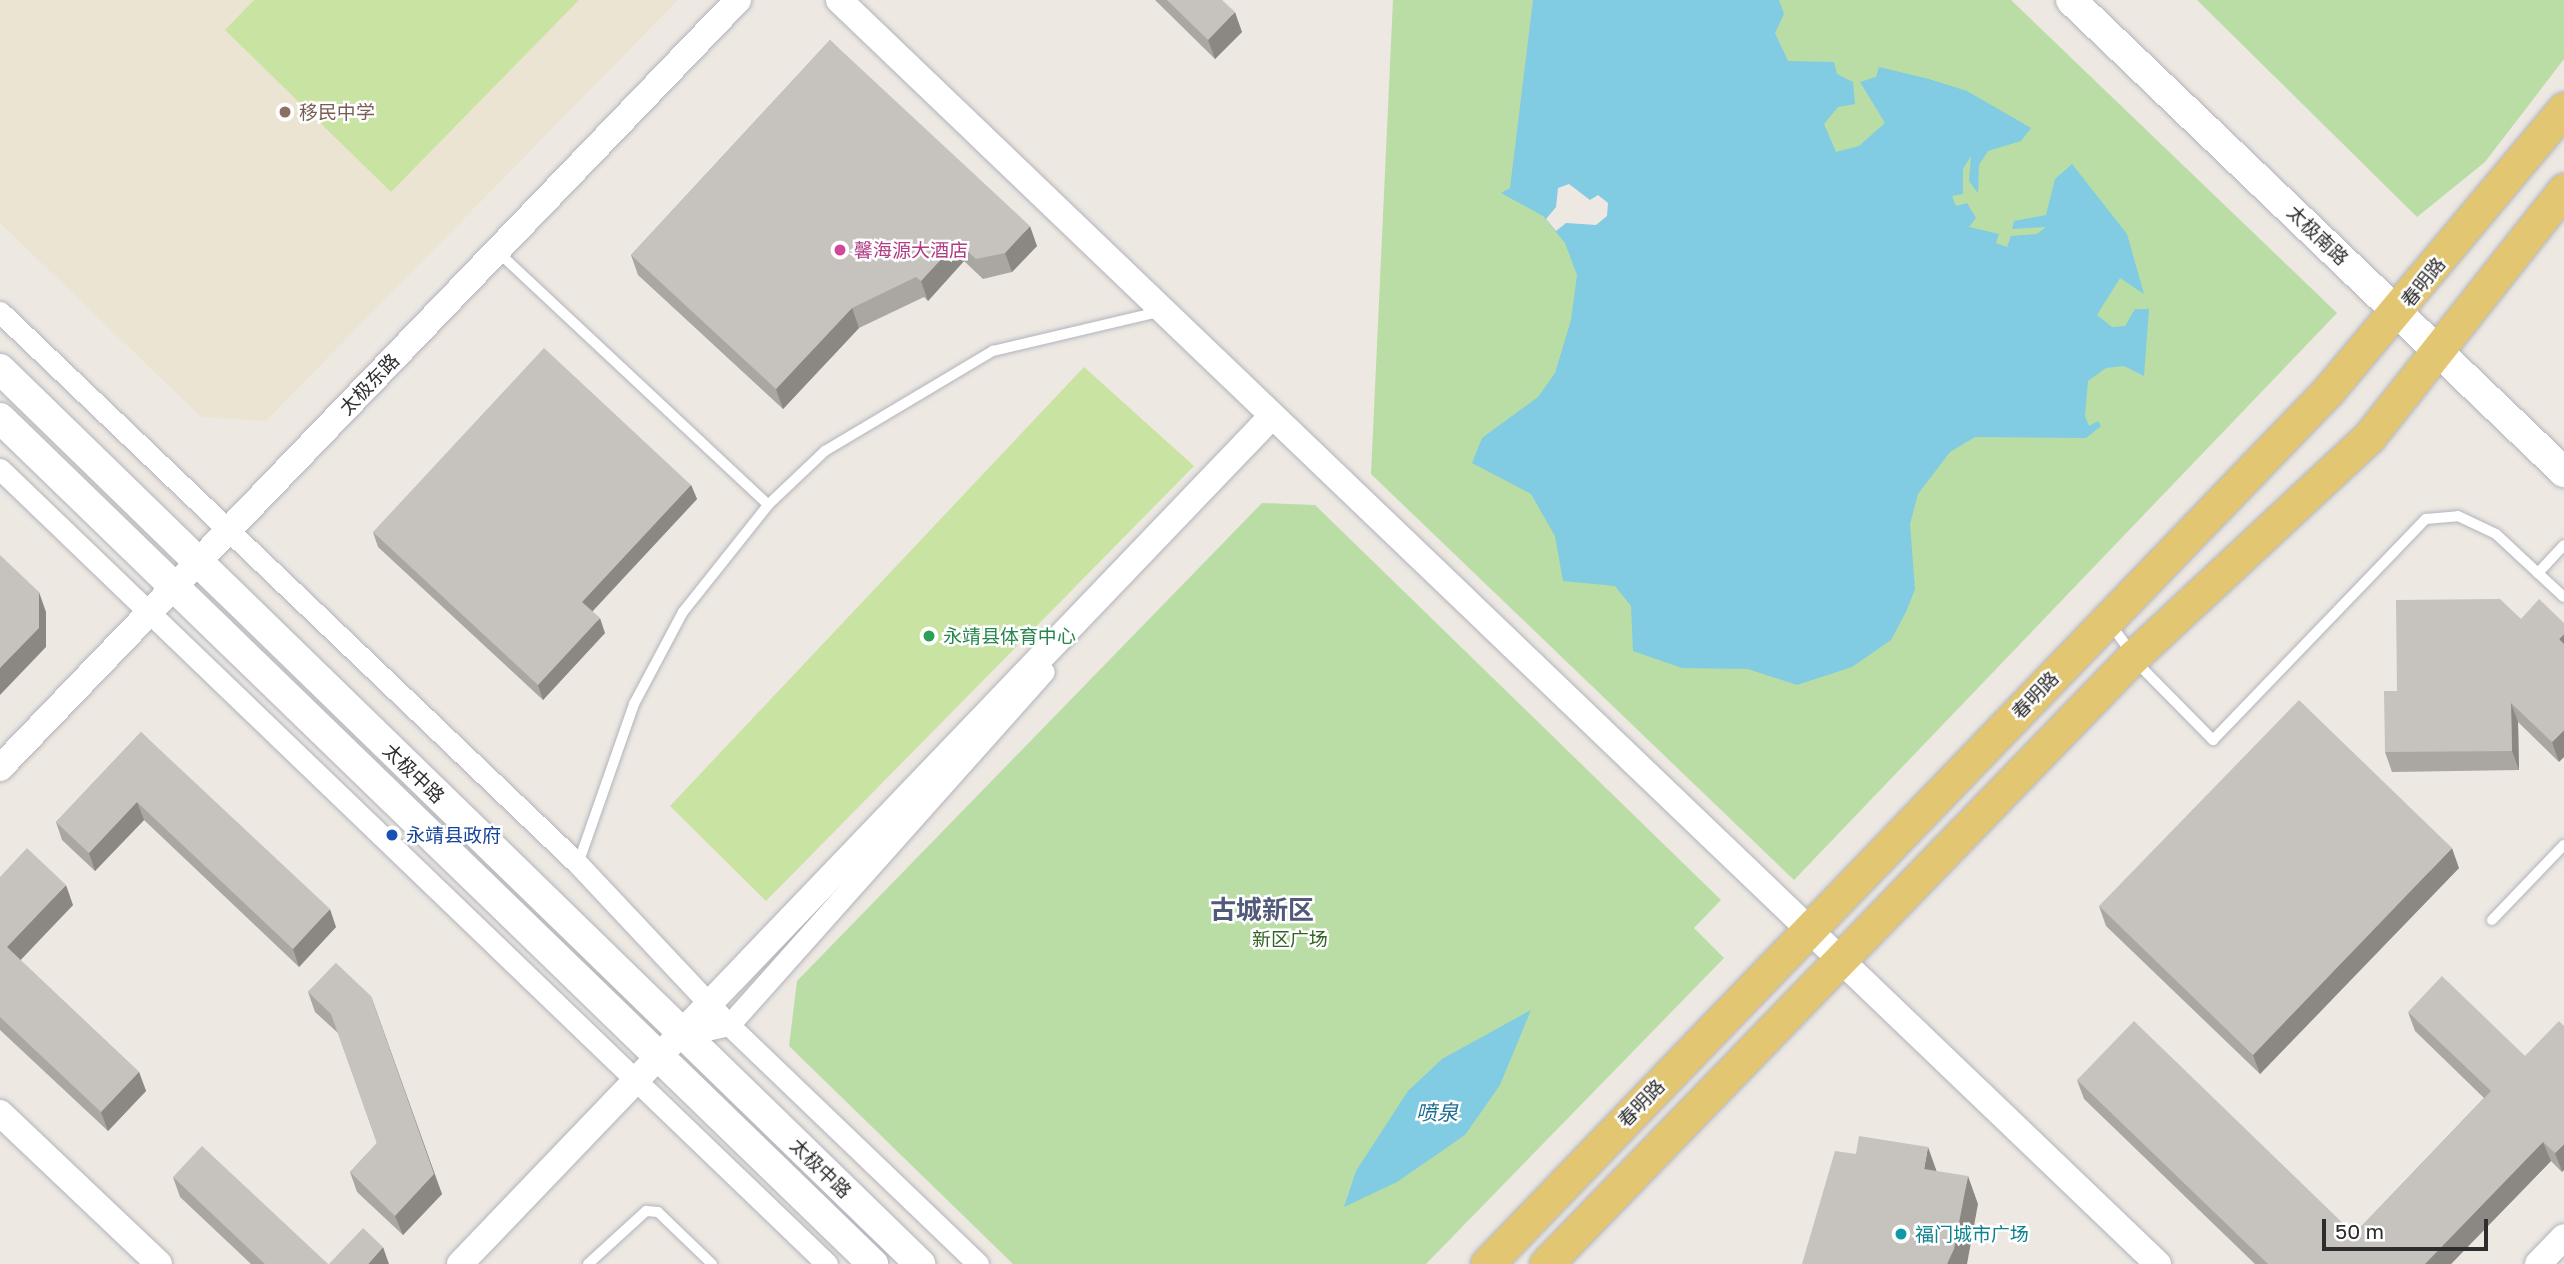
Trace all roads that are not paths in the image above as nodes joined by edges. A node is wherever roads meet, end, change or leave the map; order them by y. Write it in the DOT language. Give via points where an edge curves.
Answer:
graph roads {
  1 [pos="738,0"];
  2 [pos="839,0"];
  3 [pos="2071,0"];
  4 [pos="2564,109"];
  5 [pos="2564,190"];
  6 [pos="497,251"];
  7 [pos="1162,312"];
  8 [pos="2399,312"];
  9 [pos="0,313"];
  10 [pos="2435,346"];
  11 [pos="0,369"];
  12 [pos="1272,416"];
  13 [pos="0,418"];
  14 [pos="0,469"];
  15 [pos="2564,472"];
  16 [pos="768,505"];
  17 [pos="228,532"];
  18 [pos="2564,545"];
  19 [pos="198,563"];
  20 [pos="2538,573"];
  21 [pos="175,587"];
  22 [pos="2564,597"];
  23 [pos="149,614"];
  24 [pos="2107,620"];
  25 [pos="2134,656"];
  26 [pos="0,768"];
  27 [pos="2564,845"];
  28 [pos="578,864"];
  29 [pos="2492,920"];
  30 [pos="1812,926"];
  31 [pos="1843,956"];
  32 [pos="720,1015"];
  33 [pos="684,1035"];
  34 [pos="661,1058"];
  35 [pos="638,1082"];
  36 [pos="0,1113"];
  37 [pos="2564,1237"];
  38 [pos="466,1262"];
  39 [pos="159,1264"];
  40 [pos="587,1264"];
  41 [pos="712,1264"];
  42 [pos="827,1264"];
  43 [pos="873,1264"];
  44 [pos="920,1264"];
  45 [pos="978,1264"];
  46 [pos="1486,1264"];
  47 [pos="1546,1264"];
  48 [pos="2158,1264"];
  49 [pos="2538,1264"];
  1 -- 6 [label="street, 太极东路"];
  2 -- 7 [label="street"];
  3 -- 8 [label="main road, 太极南路"];
  4 -- 8 [label="main road, 春明路"];
  5 -- 10 [label="main road"];
  6 -- 16 [label="lane"];
  6 -- 17 [label="street, 太极东路"];
  7 -- 12 [label="street"];
  7 -- 16 [label="lane" via="993,351 825,451"];
  8 -- 10 [label="main road, 太极南路"];
  8 -- 24 [label="main road, 春明路"];
  9 -- 17 [label="street"];
  10 -- 15 [label="main road, 太极南路"];
  10 -- 25 [label="main road" via="2369,437"];
  11 -- 19 [label="main road, 太极中路"];
  12 -- 30 [label="street"];
  12 -- 32 [label="street"];
  13 -- 21 [label="main road, 太极中路"];
  14 -- 23 [label="street"];
  16 -- 28 [label="lane" via="683,612 634,704"];
  17 -- 19 [label="street, 太极东路"];
  17 -- 28 [label="street"];
  18 -- 20 [label="lane"];
  19 -- 21 [label="street, 太极东路"];
  19 -- 33 [label="main road, 太极中路"];
  20 -- 22 [label="lane"];
  20 -- 25 [label="lane" via="2487,529 2458,516 2426,519 2213,740"];
  21 -- 23 [label="street, 太极东路"];
  21 -- 34 [label="main road, 太极中路"];
  23 -- 26 [label="street, 太极东路"];
  23 -- 35 [label="street"];
  24 -- 25 [label="lane"];
  24 -- 30 [label="main road, 春明路"];
  25 -- 31 [label="main road"];
  27 -- 29 [label="lane"];
  28 -- 32 [label="street"];
  30 -- 31 [label="street"];
  30 -- 46 [label="main road, 春明路"];
  31 -- 47 [label="main road"];
  31 -- 48 [label="street"];
  32 -- 33 [label="street"];
  32 -- 45 [label="street"];
  33 -- 34 [label="street"];
  33 -- 44 [label="main road, 太极中路"];
  34 -- 35 [label="street"];
  34 -- 43 [label="main road, 太极中路"];
  35 -- 38 [label="street"];
  35 -- 42 [label="street"];
  36 -- 39 [label="street"];
  37 -- 49 [label="street"];
  40 -- 41 [label="lane" via="646,1211 658,1212"];
}
